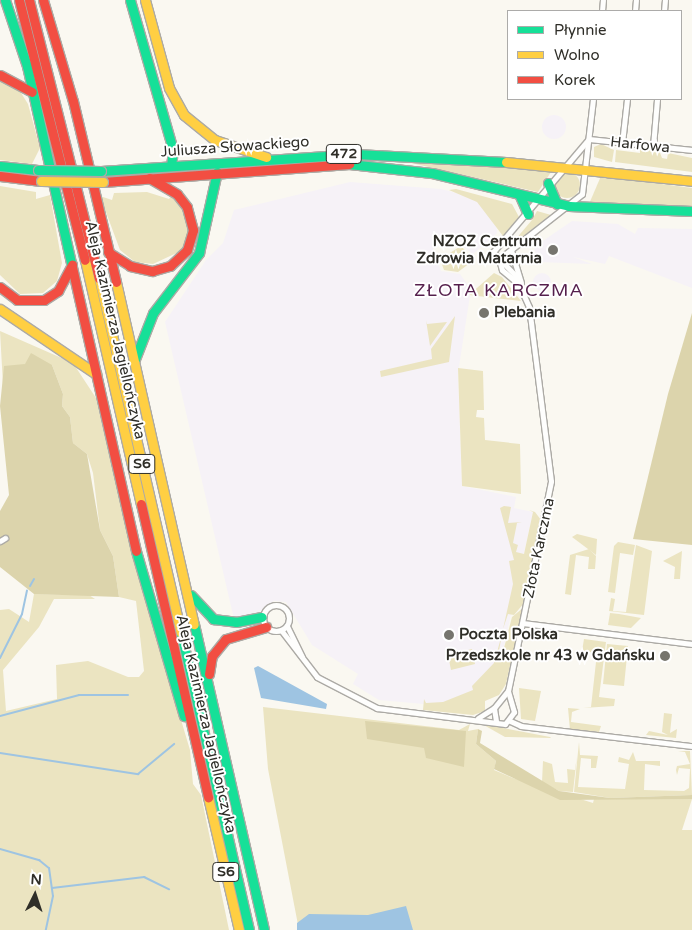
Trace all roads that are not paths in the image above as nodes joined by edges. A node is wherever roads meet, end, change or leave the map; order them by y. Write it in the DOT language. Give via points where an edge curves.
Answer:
graph roads {
  1 [pos="5,0"];
  2 [pos="19,0"];
  3 [pos="29,0"];
  4 [pos="44,0"];
  5 [pos="54,0"];
  6 [pos="130,0"];
  7 [pos="145,0"];
  8 [pos="48,13"];
  9 [pos="0,75"];
  10 [pos="32,92"];
  11 [pos="593,100"];
  12 [pos="627,100"];
  13 [pos="657,100"];
  14 [pos="589,139"];
  15 [pos="622,143"];
  16 [pos="653,146"];
  17 [pos="692,150"];
  18 [pos="266,157"];
  19 [pos="0,166"];
  20 [pos="171,166"];
  21 [pos="562,166"];
  22 [pos="587,168"];
  23 [pos="217,172"];
  24 [pos="0,176"];
  25 [pos="149,178"];
  26 [pos="692,181"];
  27 [pos="548,184"];
  28 [pos="519,194"];
  29 [pos="538,199"];
  30 [pos="557,204"];
  31 [pos="569,206"];
  32 [pos="692,211"];
  33 [pos="528,214"];
  34 [pos="511,250"];
  35 [pos="108,252"];
  36 [pos="499,259"];
  37 [pos="72,265"];
  38 [pos="0,287"];
  39 [pos="522,287"];
  40 [pos="0,309"];
  41 [pos="134,360"];
  42 [pos="96,374"];
  43 [pos="5,538"];
  44 [pos="0,542"];
  45 [pos="187,592"];
  46 [pos="262,616"];
  47 [pos="523,623"];
  48 [pos="286,626"];
  49 [pos="266,627"];
  50 [pos="281,630"];
  51 [pos="692,644"];
  52 [pos="303,660"];
  53 [pos="207,677"];
  54 [pos="508,691"];
  55 [pos="494,708"];
  56 [pos="478,718"];
  57 [pos="510,721"];
  58 [pos="496,722"];
  59 [pos="692,746"];
  60 [pos="213,815"];
  61 [pos="239,930"];
  62 [pos="249,930"];
  63 [pos="264,930"];
  1 -- 10 [label="main road"];
  2 -- 60 [label="main road, Aleja Kazimierza Jagiellończyka / S6" via="57,140"];
  3 -- 62 [label="main road, Aleja Kazimierza Jagiellończyka / S6" via="67,139"];
  4 -- 8 [label="main road"];
  5 -- 8 [label="main road"];
  6 -- 20 [label="main road" via="173,150"];
  7 -- 18 [label="main road" via="169,88 184,114 215,140"];
  8 -- 35 [label="main road"];
  9 -- 10 [label="main road"];
  10 -- 37 [label="main road"];
  11 -- 14 [label="street, Harfowa"];
  12 -- 15 [label="street"];
  13 -- 16 [label="street"];
  14 -- 15 [label="street, Harfowa"];
  14 -- 21 [label="street, Harfowa"];
  14 -- 22 [label="street, Harfowa"];
  15 -- 16 [label="street, Harfowa"];
  16 -- 17 [label="street, Harfowa"];
  18 -- 20 [label="main road, Juliusza Słowackiego / 472"];
  18 -- 21 [label="main road, Juliusza Słowackiego / 472" via="372,155"];
  19 -- 20 [label="main road, Juliusza Słowackiego / 472, bridge" via="101,171"];
  21 -- 22 [label="main road, 472"];
  21 -- 27 [label="street, Harfowa"];
  22 -- 26 [label="main road, 472"];
  22 -- 31 [label="street, Harfowa" via="584,189"];
  23 -- 25 [label="main road, Juliusza Słowackiego / 472"];
  23 -- 28 [label="main road, Juliusza Słowackiego / 472" via="327,163 385,165"];
  23 -- 41 [label="main road" via="199,253 153,313"];
  24 -- 25 [label="main road, Juliusza Słowackiego / 472, bridge" via="41,181 104,182"];
  25 -- 35 [label="main road" via="177,194 187,207 193,230 187,250 170,266 152,271 130,266"];
  27 -- 29 [label="street, Złota Karczma"];
  27 -- 30 [label="main road"];
  28 -- 29 [label="main road, Juliusza Słowackiego / 472"];
  28 -- 33 [label="main road"];
  29 -- 30 [label="main road, 472"];
  29 -- 33 [label="street, Złota Karczma"];
  30 -- 31 [label="main road, 472"];
  31 -- 32 [label="main road, 472"];
  31 -- 34 [label="street"];
  33 -- 36 [label="street, Złota Karczma" via="493,252"];
  34 -- 36 [label="street"];
  34 -- 39 [label="street, Złota Karczma"];
  35 -- 41 [label="main road"];
  36 -- 39 [label="street, Złota Karczma" via="502,270"];
  37 -- 38 [label="main road" via="58,291 44,300 17,300"];
  37 -- 42 [label="main road"];
  39 -- 47 [label="street, Złota Karczma" via="530,307 551,481"];
  40 -- 42 [label="main road"];
  41 -- 45 [label="main road"];
  42 -- 60 [label="main road" via="139,562"];
  43 -- 44 [label="street"];
  45 -- 46 [label="main road" via="213,619 236,622"];
  45 -- 53 [label="main road"];
  46 -- 48 [label="street" via="269,606 279,605 288,612"];
  46 -- 49 [label="street"];
  47 -- 51 [label="street"];
  47 -- 54 [label="street, Złota Karczma"];
  48 -- 50 [label="street"];
  48 -- 52 [label="street"];
  49 -- 50 [label="street"];
  49 -- 53 [label="main road" via="226,639 212,656"];
  50 -- 52 [label="street"];
  52 -- 56 [label="street" via="317,677 377,708"];
  53 -- 63 [label="main road"];
  54 -- 55 [label="street, Złota Karczma"];
  54 -- 57 [label="street, Złota Karczma" via="514,712"];
  55 -- 56 [label="street, Złota Karczma"];
  55 -- 58 [label="street"];
  56 -- 58 [label="street"];
  57 -- 58 [label="street"];
  57 -- 59 [label="street" via="521,726"];
  60 -- 61 [label="main road, Aleja Kazimierza Jagiellończyka / S6"];
}
